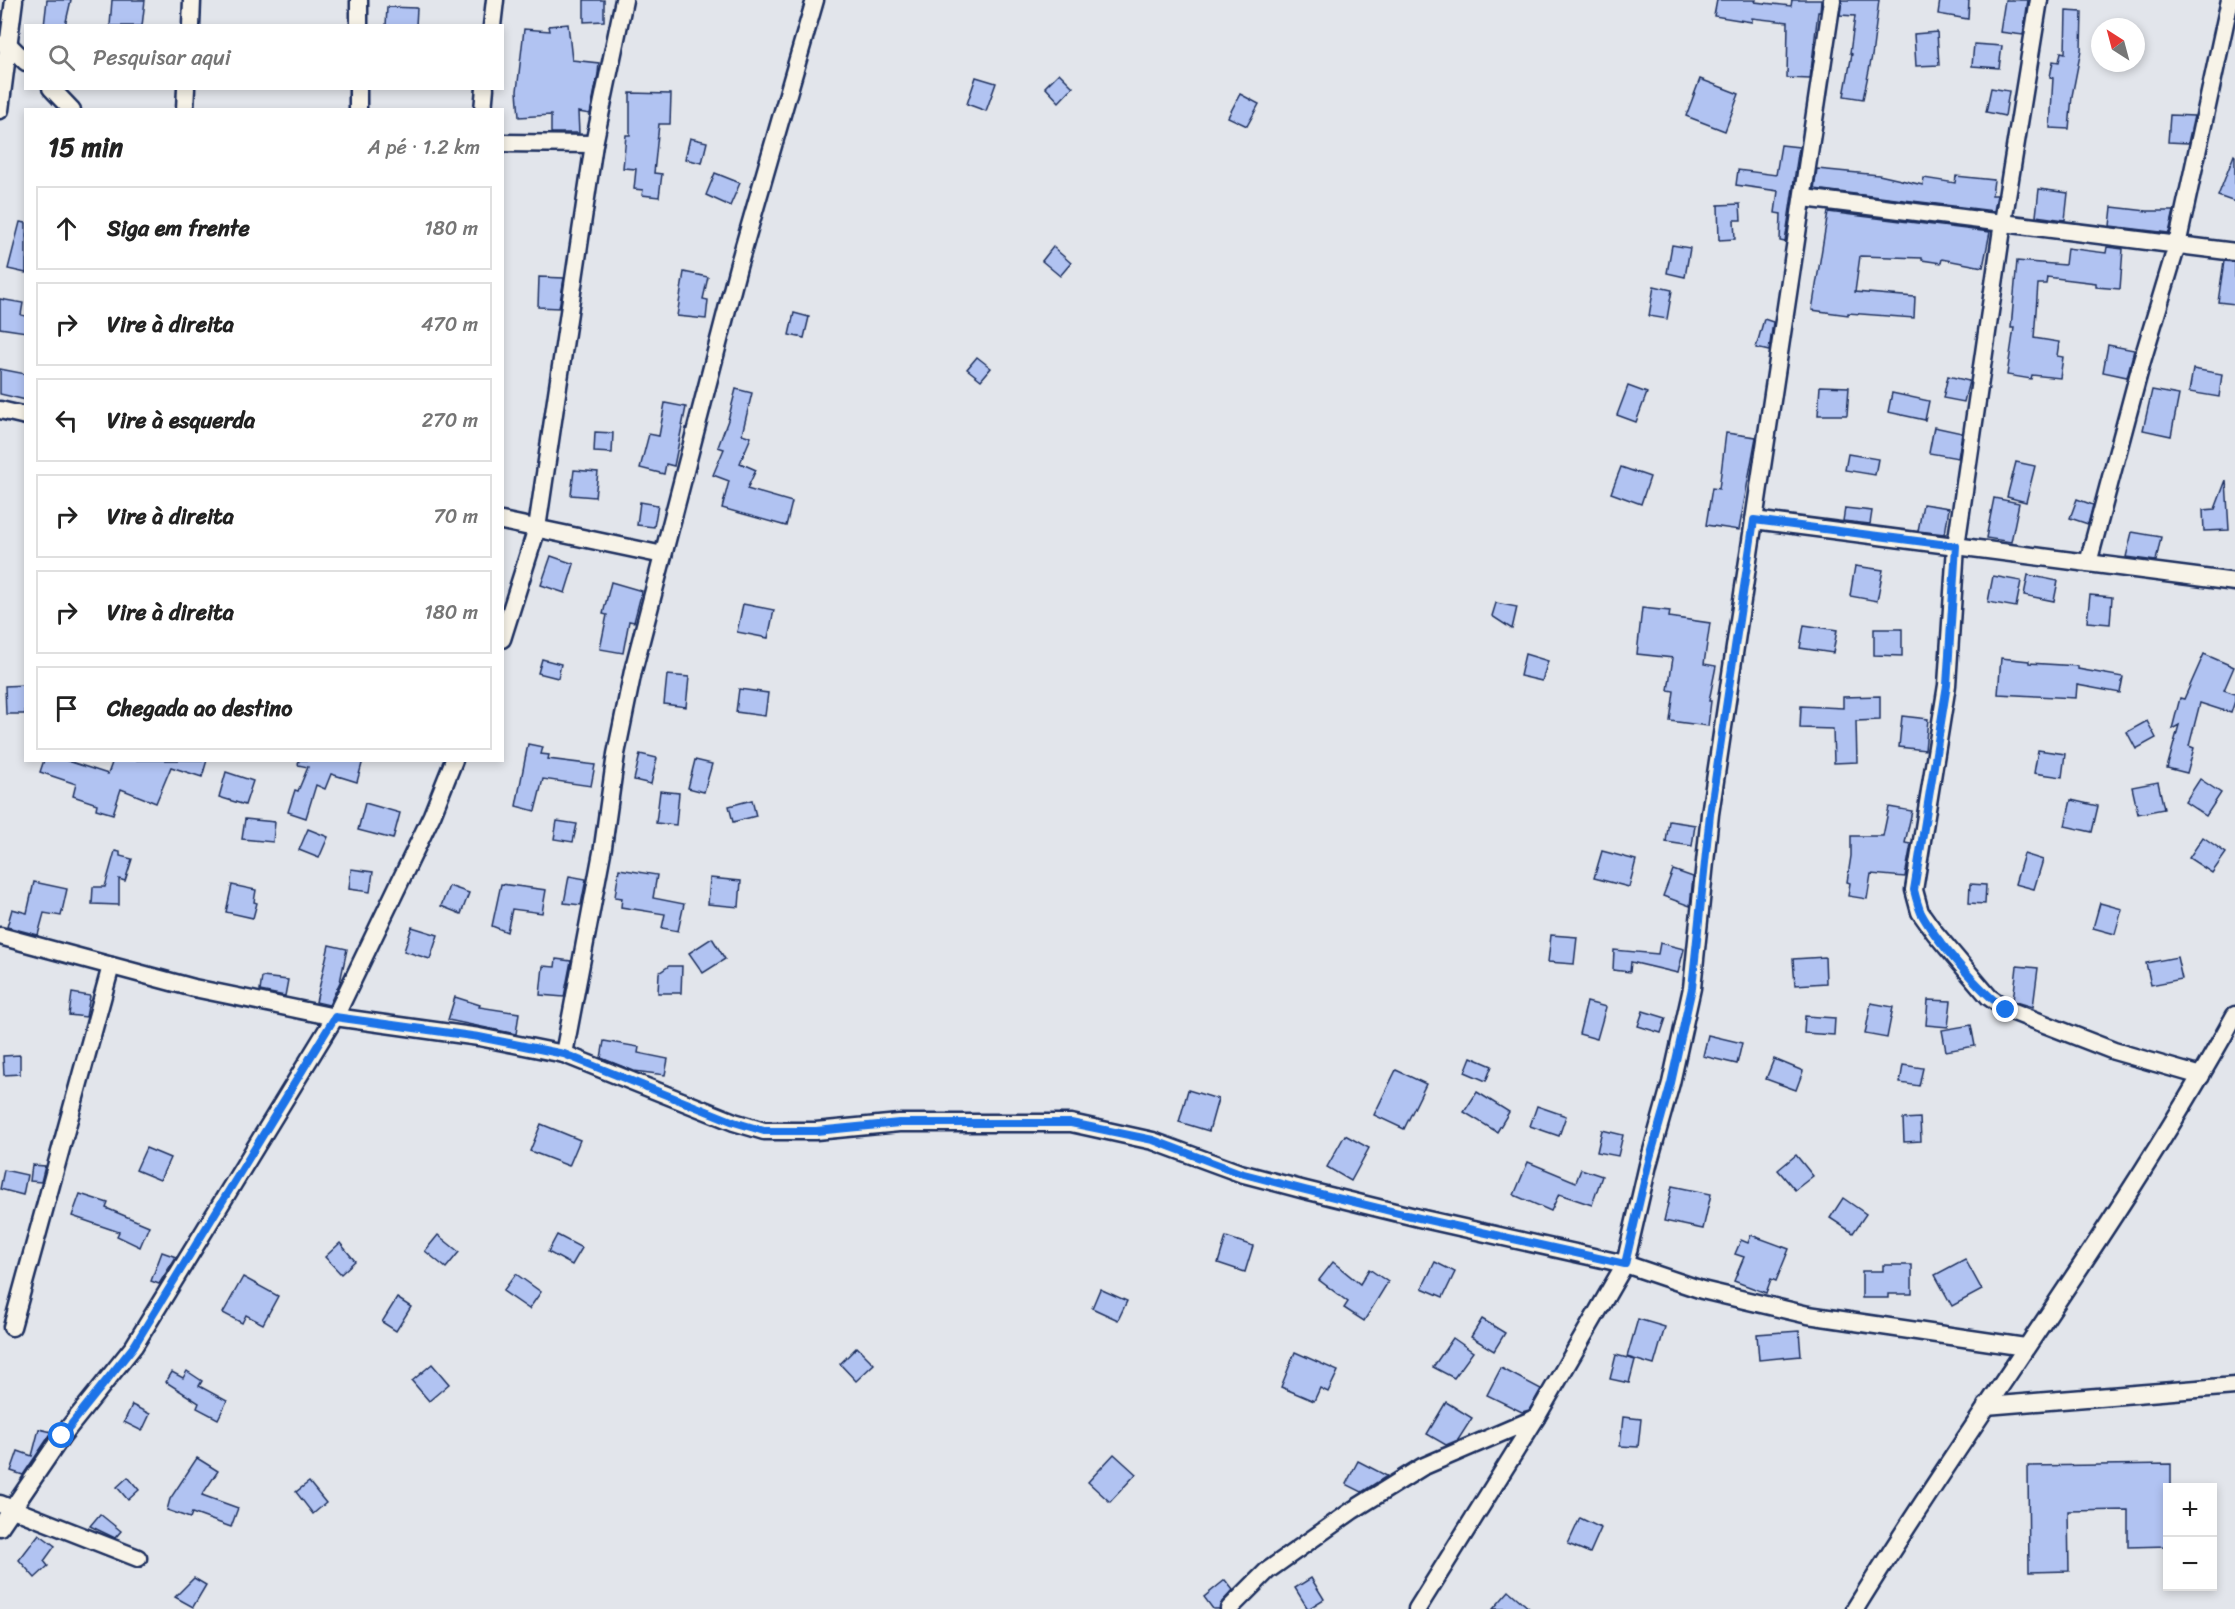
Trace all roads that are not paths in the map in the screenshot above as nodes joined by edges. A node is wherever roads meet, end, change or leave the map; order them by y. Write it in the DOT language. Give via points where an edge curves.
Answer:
graph roads {
  1 [pos="14,0"];
  2 [pos="192,0"];
  3 [pos="359,0"];
  4 [pos="495,0"];
  5 [pos="624,0"];
  6 [pos="815,0"];
  7 [pos="1832,0"];
  8 [pos="2039,0"];
  9 [pos="2230,0"];
  10 [pos="191,24"];
  11 [pos="358,24"];
  12 [pos="492,24"];
  13 [pos="5,44"];
  14 [pos="24,60"];
  15 [pos="53,90"];
  16 [pos="186,90"];
  17 [pos="358,90"];
  18 [pos="485,90"];
  19 [pos="70,108"];
  20 [pos="185,108"];
  21 [pos="358,108"];
  22 [pos="483,108"];
  23 [pos="0,110"];
  24 [pos="504,143"];
  25 [pos="594,144"];
  26 [pos="1804,198"];
  27 [pos="2003,222"];
  28 [pos="2177,245"];
  29 [pos="2235,252"];
  30 [pos="0,410"];
  31 [pos="24,416"];
  32 [pos="1754,520"];
  33 [pos="504,521"];
  34 [pos="537,528"];
  35 [pos="1956,546"];
  36 [pos="663,555"];
  37 [pos="2088,563"];
  38 [pos="2235,582"];
  39 [pos="504,633"];
  40 [pos="453,762"];
  41 [pos="0,936"];
  42 [pos="111,966"];
  43 [pos="2235,1015"];
  44 [pos="335,1017"];
  45 [pos="564,1054"];
  46 [pos="2201,1076"];
  47 [pos="1625,1264"];
  48 [pos="12,1327"];
  49 [pos="2025,1347"];
  50 [pos="2235,1386"];
  51 [pos="1986,1406"];
  52 [pos="1536,1418"];
  53 [pos="6,1507"];
  54 [pos="0,1527"];
  55 [pos="138,1558"];
  56 [pos="1229,1609"];
  57 [pos="1418,1609"];
  58 [pos="1855,1609"];
  1 -- 13 [label="street"];
  2 -- 10 [label="street"];
  3 -- 11 [label="street"];
  4 -- 12 [label="street"];
  5 -- 25 [label="street"];
  6 -- 36 [label="street" via="738,267"];
  7 -- 26 [label="street"];
  8 -- 27 [label="street"];
  9 -- 28 [label="street"];
  13 -- 14 [label="street"];
  13 -- 23 [label="street"];
  15 -- 19 [label="street"];
  16 -- 20 [label="street"];
  17 -- 21 [label="street"];
  18 -- 22 [label="street"];
  24 -- 25 [label="street"];
  25 -- 34 [label="street"];
  26 -- 27 [label="street"];
  26 -- 32 [label="street"];
  27 -- 28 [label="street"];
  27 -- 35 [label="street"];
  28 -- 29 [label="street"];
  28 -- 37 [label="street"];
  30 -- 31 [label="street"];
  32 -- 35 [label="street"];
  32 -- 47 [label="street" via="1710,814 1692,988"];
  33 -- 34 [label="street"];
  34 -- 36 [label="street"];
  34 -- 39 [label="street"];
  35 -- 37 [label="street"];
  35 -- 46 [label="street" via="1947,685 1914,890 1920,912 1989,997 2006,1010 2114,1051"];
  36 -- 45 [label="street" via="616,754 603,847"];
  37 -- 38 [label="street"];
  40 -- 44 [label="street" via="432,815"];
  41 -- 42 [label="street"];
  42 -- 44 [label="street" via="194,988"];
  42 -- 48 [label="street"];
  43 -- 46 [label="street"];
  44 -- 45 [label="street" via="479,1037"];
  44 -- 53 [label="street" via="134,1346"];
  45 -- 47 [label="street" via="764,1131 816,1131 899,1123 1071,1123 1153,1140 1240,1173 1305,1190"];
  46 -- 49 [label="street"];
  47 -- 49 [label="street" via="1702,1290 1808,1315"];
  47 -- 52 [label="street"];
  49 -- 51 [label="street"];
  50 -- 51 [label="street"];
  51 -- 58 [label="street"];
  52 -- 56 [label="street" via="1422,1467 1353,1510 1267,1572"];
  52 -- 57 [label="street"];
  53 -- 54 [label="street"];
  53 -- 55 [label="street"];
}
